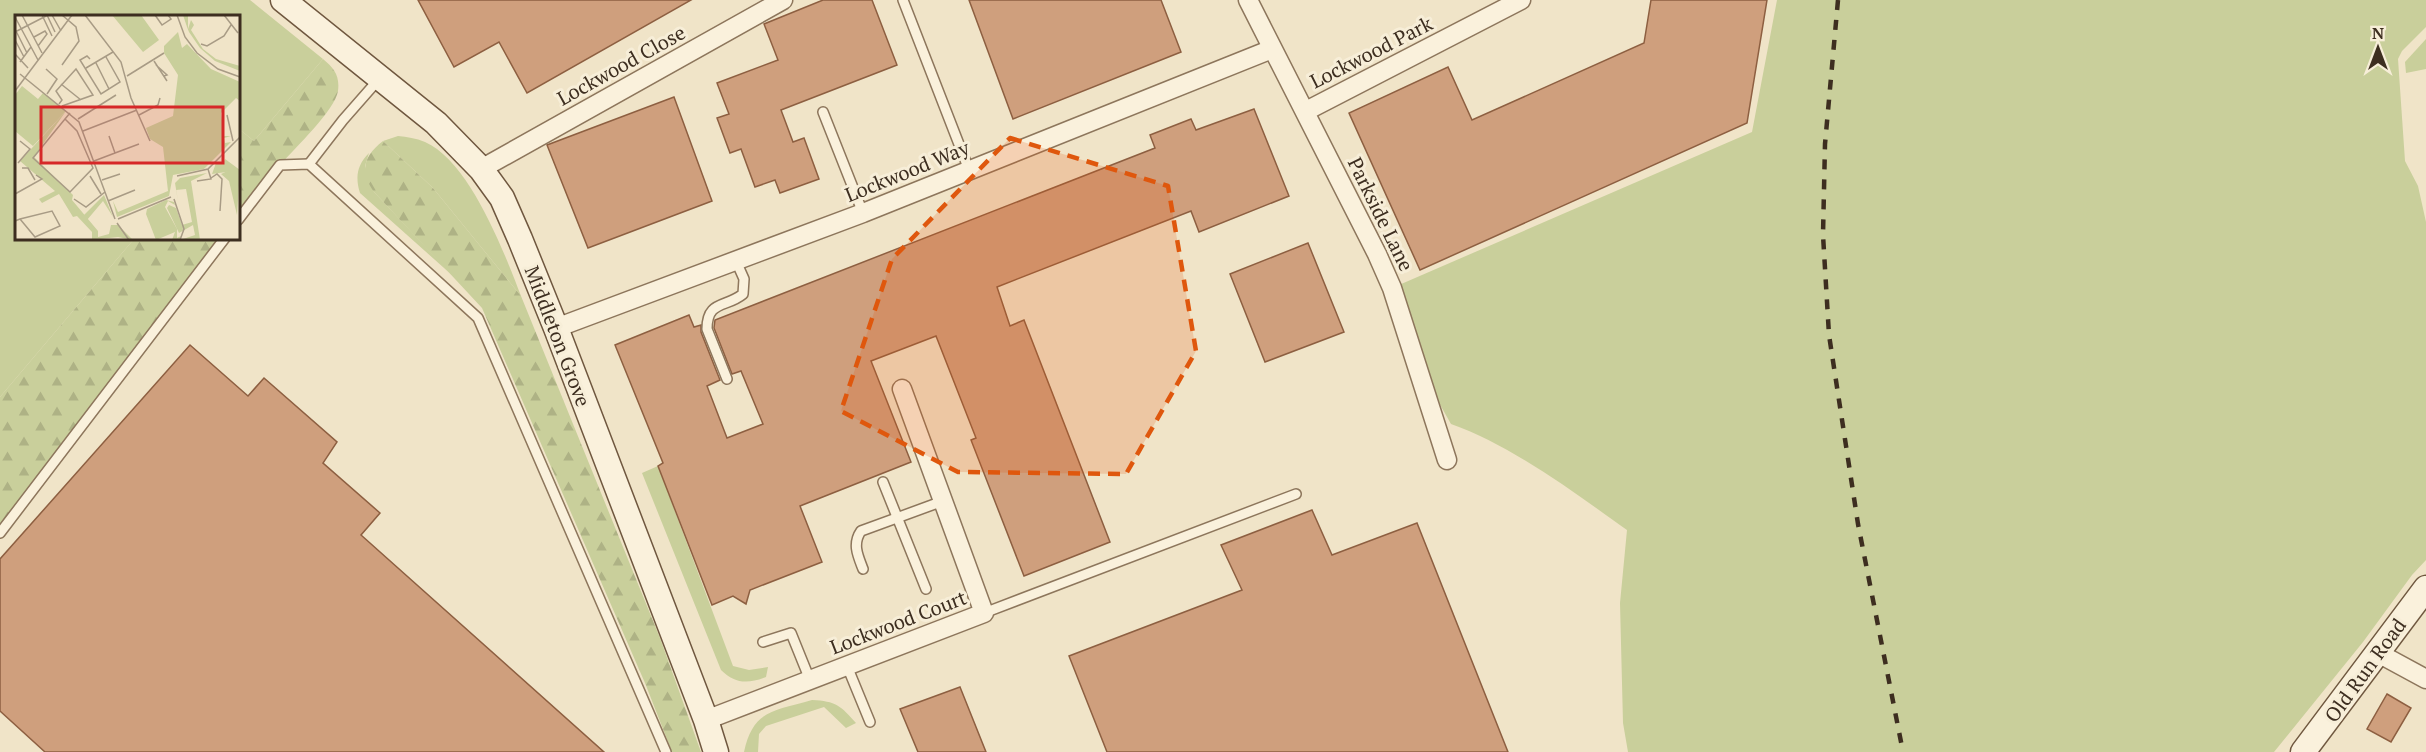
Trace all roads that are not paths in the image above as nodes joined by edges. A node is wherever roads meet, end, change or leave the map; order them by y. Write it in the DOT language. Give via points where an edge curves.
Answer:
graph roads {
  1 [pos="283,0"];
  2 [pos="783,0"];
  3 [pos="903,0"];
  4 [pos="1248,0"];
  5 [pos="1521,0"];
  6 [pos="1272,49"];
  7 [pos="381,78"];
  8 [pos="1306,111"];
  9 [pos="823,112"];
  10 [pos="309,164"];
  11 [pos="481,169"];
  12 [pos="969,170"];
  13 [pos="863,213"];
  14 [pos="240,217"];
  15 [pos="223,240"];
  16 [pos="736,261"];
  17 [pos="556,328"];
  18 [pos="727,379"];
  19 [pos="902,389"];
  20 [pos="1447,460"];
  21 [pos="883,482"];
  22 [pos="1296,494"];
  23 [pos="943,501"];
  24 [pos="897,517"];
  25 [pos="0,533"];
  26 [pos="863,569"];
  27 [pos="2426,588"];
  28 [pos="926,589"];
  29 [pos="984,613"];
  30 [pos="763,642"];
  31 [pos="2378,652"];
  32 [pos="848,666"];
  33 [pos="2426,679"];
  34 [pos="810,680"];
  35 [pos="706,720"];
  36 [pos="870,722"];
  37 [pos="666,752"];
  38 [pos="716,752"];
  39 [pos="2303,752"];
  1 -- 7 [label="street, Middleton Grove"];
  2 -- 11 [label="street, Lockwood Close"];
  3 -- 12 [label="lane"];
  4 -- 6 [label="street, Parkside Lane"];
  5 -- 8 [label="street, Lockwood Park"];
  6 -- 8 [label="street, Parkside Lane"];
  6 -- 12 [label="street, Lockwood Way"];
  7 -- 10 [label="lane"];
  7 -- 11 [label="street, Middleton Grove" via="436,123"];
  8 -- 20 [label="street, Parkside Lane" via="1392,288"];
  9 -- 13 [label="lane"];
  10 -- 14 [label="lane" via="280,165"];
  10 -- 37 [label="lane" via="478,318"];
  11 -- 17 [label="street, Middleton Grove" via="506,208"];
  12 -- 13 [label="street, Lockwood Way"];
  13 -- 16 [label="street, Lockwood Way"];
  15 -- 25 [label="lane"];
  16 -- 17 [label="street, Lockwood Way"];
  16 -- 18 [label="lane" via="744,279 743,294 715,307 706,321"];
  17 -- 35 [label="street, Middleton Grove"];
  19 -- 23 [label="street, Lockwood Court"];
  21 -- 24 [label="lane"];
  22 -- 29 [label="lane"];
  23 -- 24 [label="lane"];
  23 -- 29 [label="street, Lockwood Court"];
  24 -- 26 [label="lane" via="861,531 857,537"];
  24 -- 28 [label="lane"];
  27 -- 31 [label="street, Old Run Road"];
  29 -- 32 [label="street, Lockwood Court"];
  30 -- 34 [label="lane" via="790,633"];
  31 -- 33 [label="street"];
  31 -- 39 [label="street, Old Run Road"];
  32 -- 34 [label="street, Lockwood Court"];
  32 -- 36 [label="lane"];
  34 -- 35 [label="street, Lockwood Court"];
  35 -- 38 [label="street, Middleton Grove"];
}
